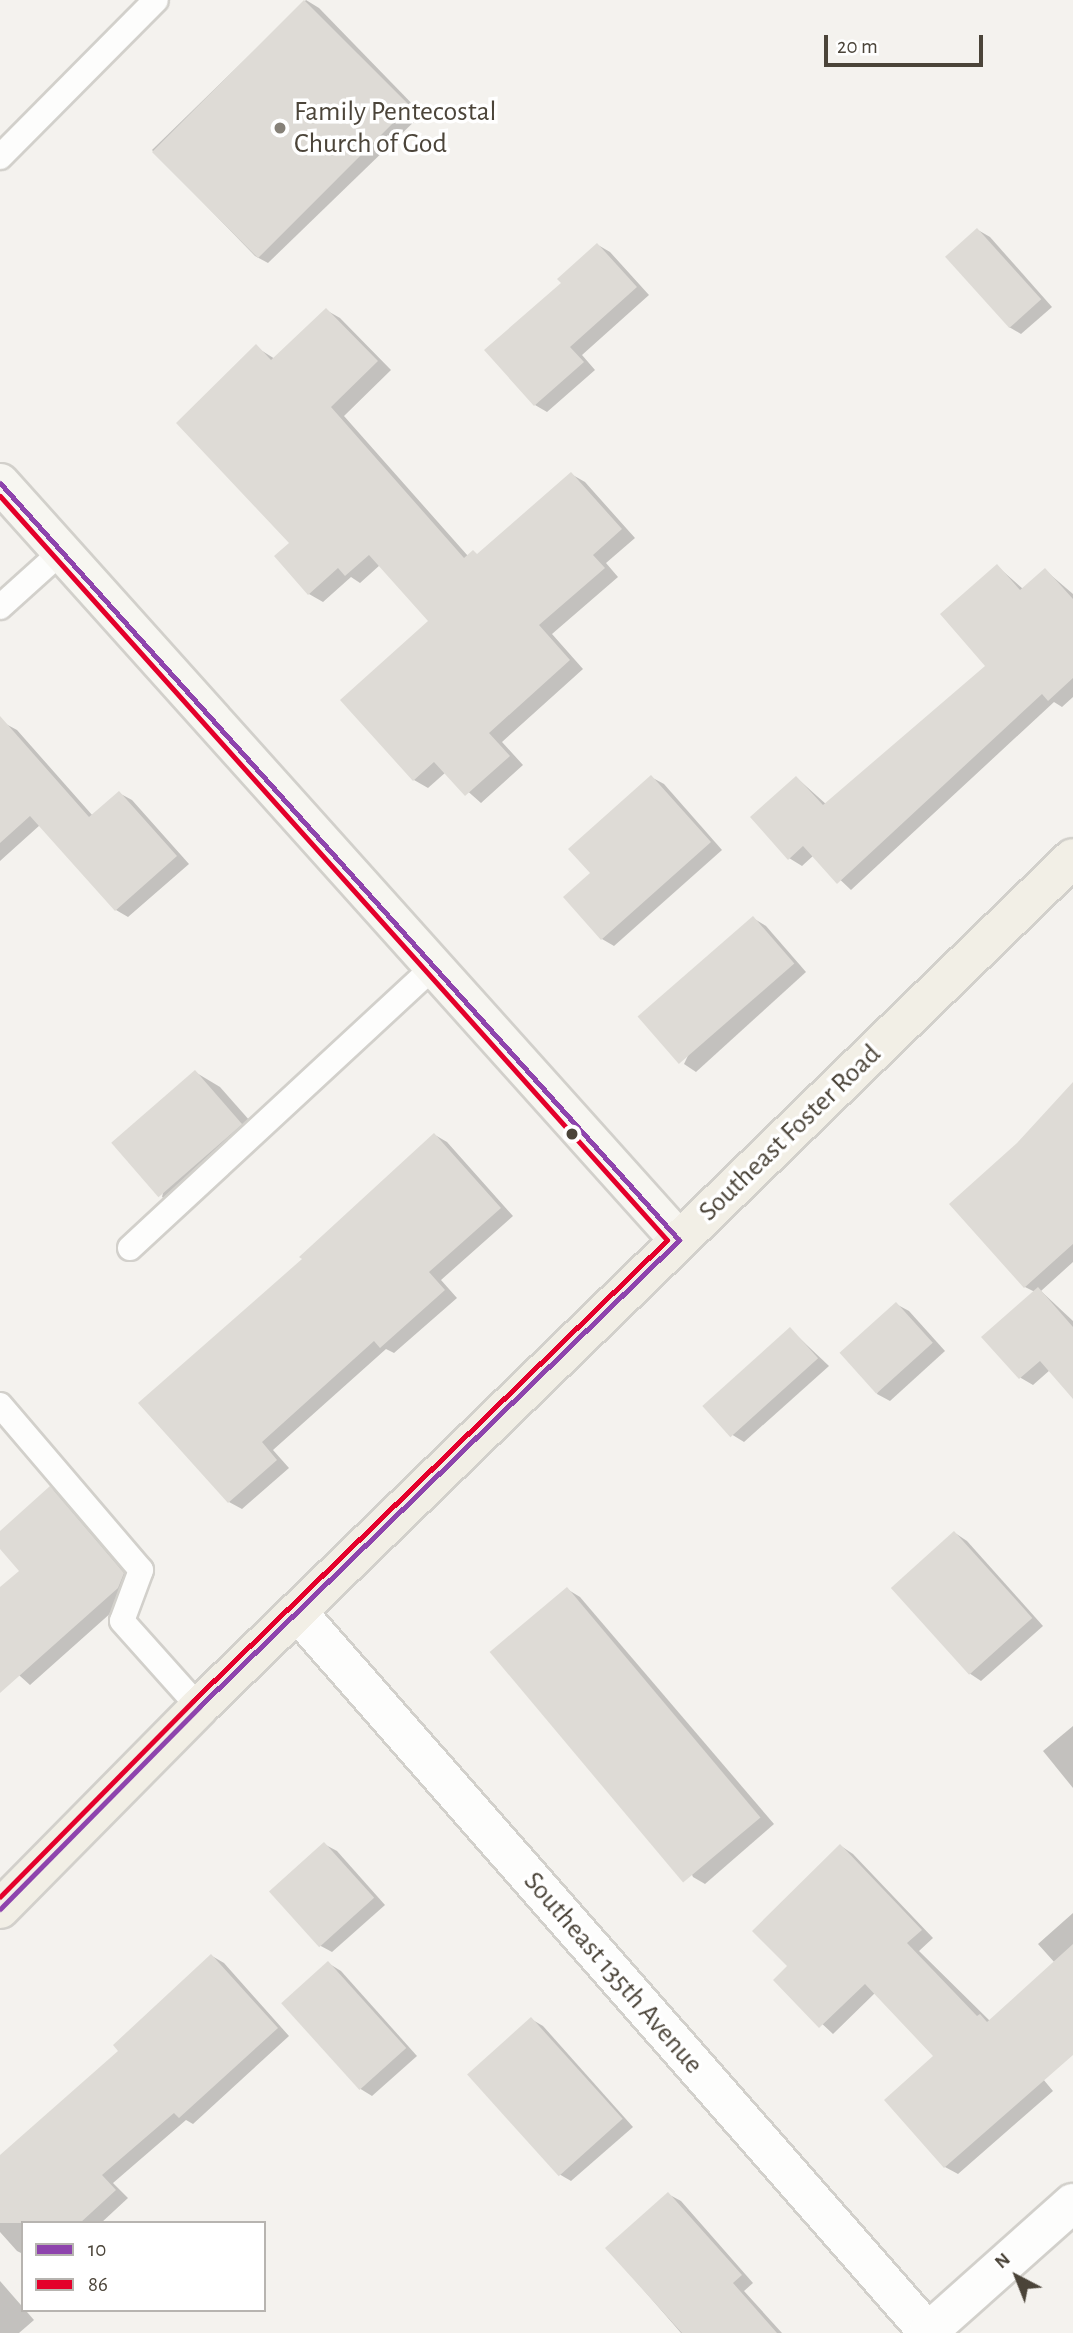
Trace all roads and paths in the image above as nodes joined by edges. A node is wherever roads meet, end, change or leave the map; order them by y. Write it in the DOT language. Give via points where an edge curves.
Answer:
graph roads {
  1 [pos="156,0"];
  2 [pos="0,158"];
  3 [pos="0,483"];
  4 [pos="61,552"];
  5 [pos="0,607"];
  6 [pos="1073,858"];
  7 [pos="434,966"];
  8 [pos="679,1240"];
  9 [pos="130,1248"];
  10 [pos="0,1405"];
  11 [pos="298,1613"];
  12 [pos="199,1707"];
  13 [pos="0,1909"];
  14 [pos="1073,2203"];
  15 [pos="928,2332"];
  1 -- 2 [label="lane"];
  3 -- 4 [label="street"];
  4 -- 5 [label="lane"];
  4 -- 7 [label="street"];
  6 -- 8 [label="main road, Southeast Foster Road"];
  7 -- 8 [label="street"];
  7 -- 9 [label="lane"];
  8 -- 11 [label="main road, Southeast Foster Road"];
  10 -- 12 [label="lane" via="141,1570 122,1621"];
  11 -- 12 [label="main road, Southeast Foster Road"];
  11 -- 15 [label="street, Southeast 135th Avenue"];
  12 -- 13 [label="main road, Southeast Foster Road"];
  14 -- 15 [label="street"];
}
